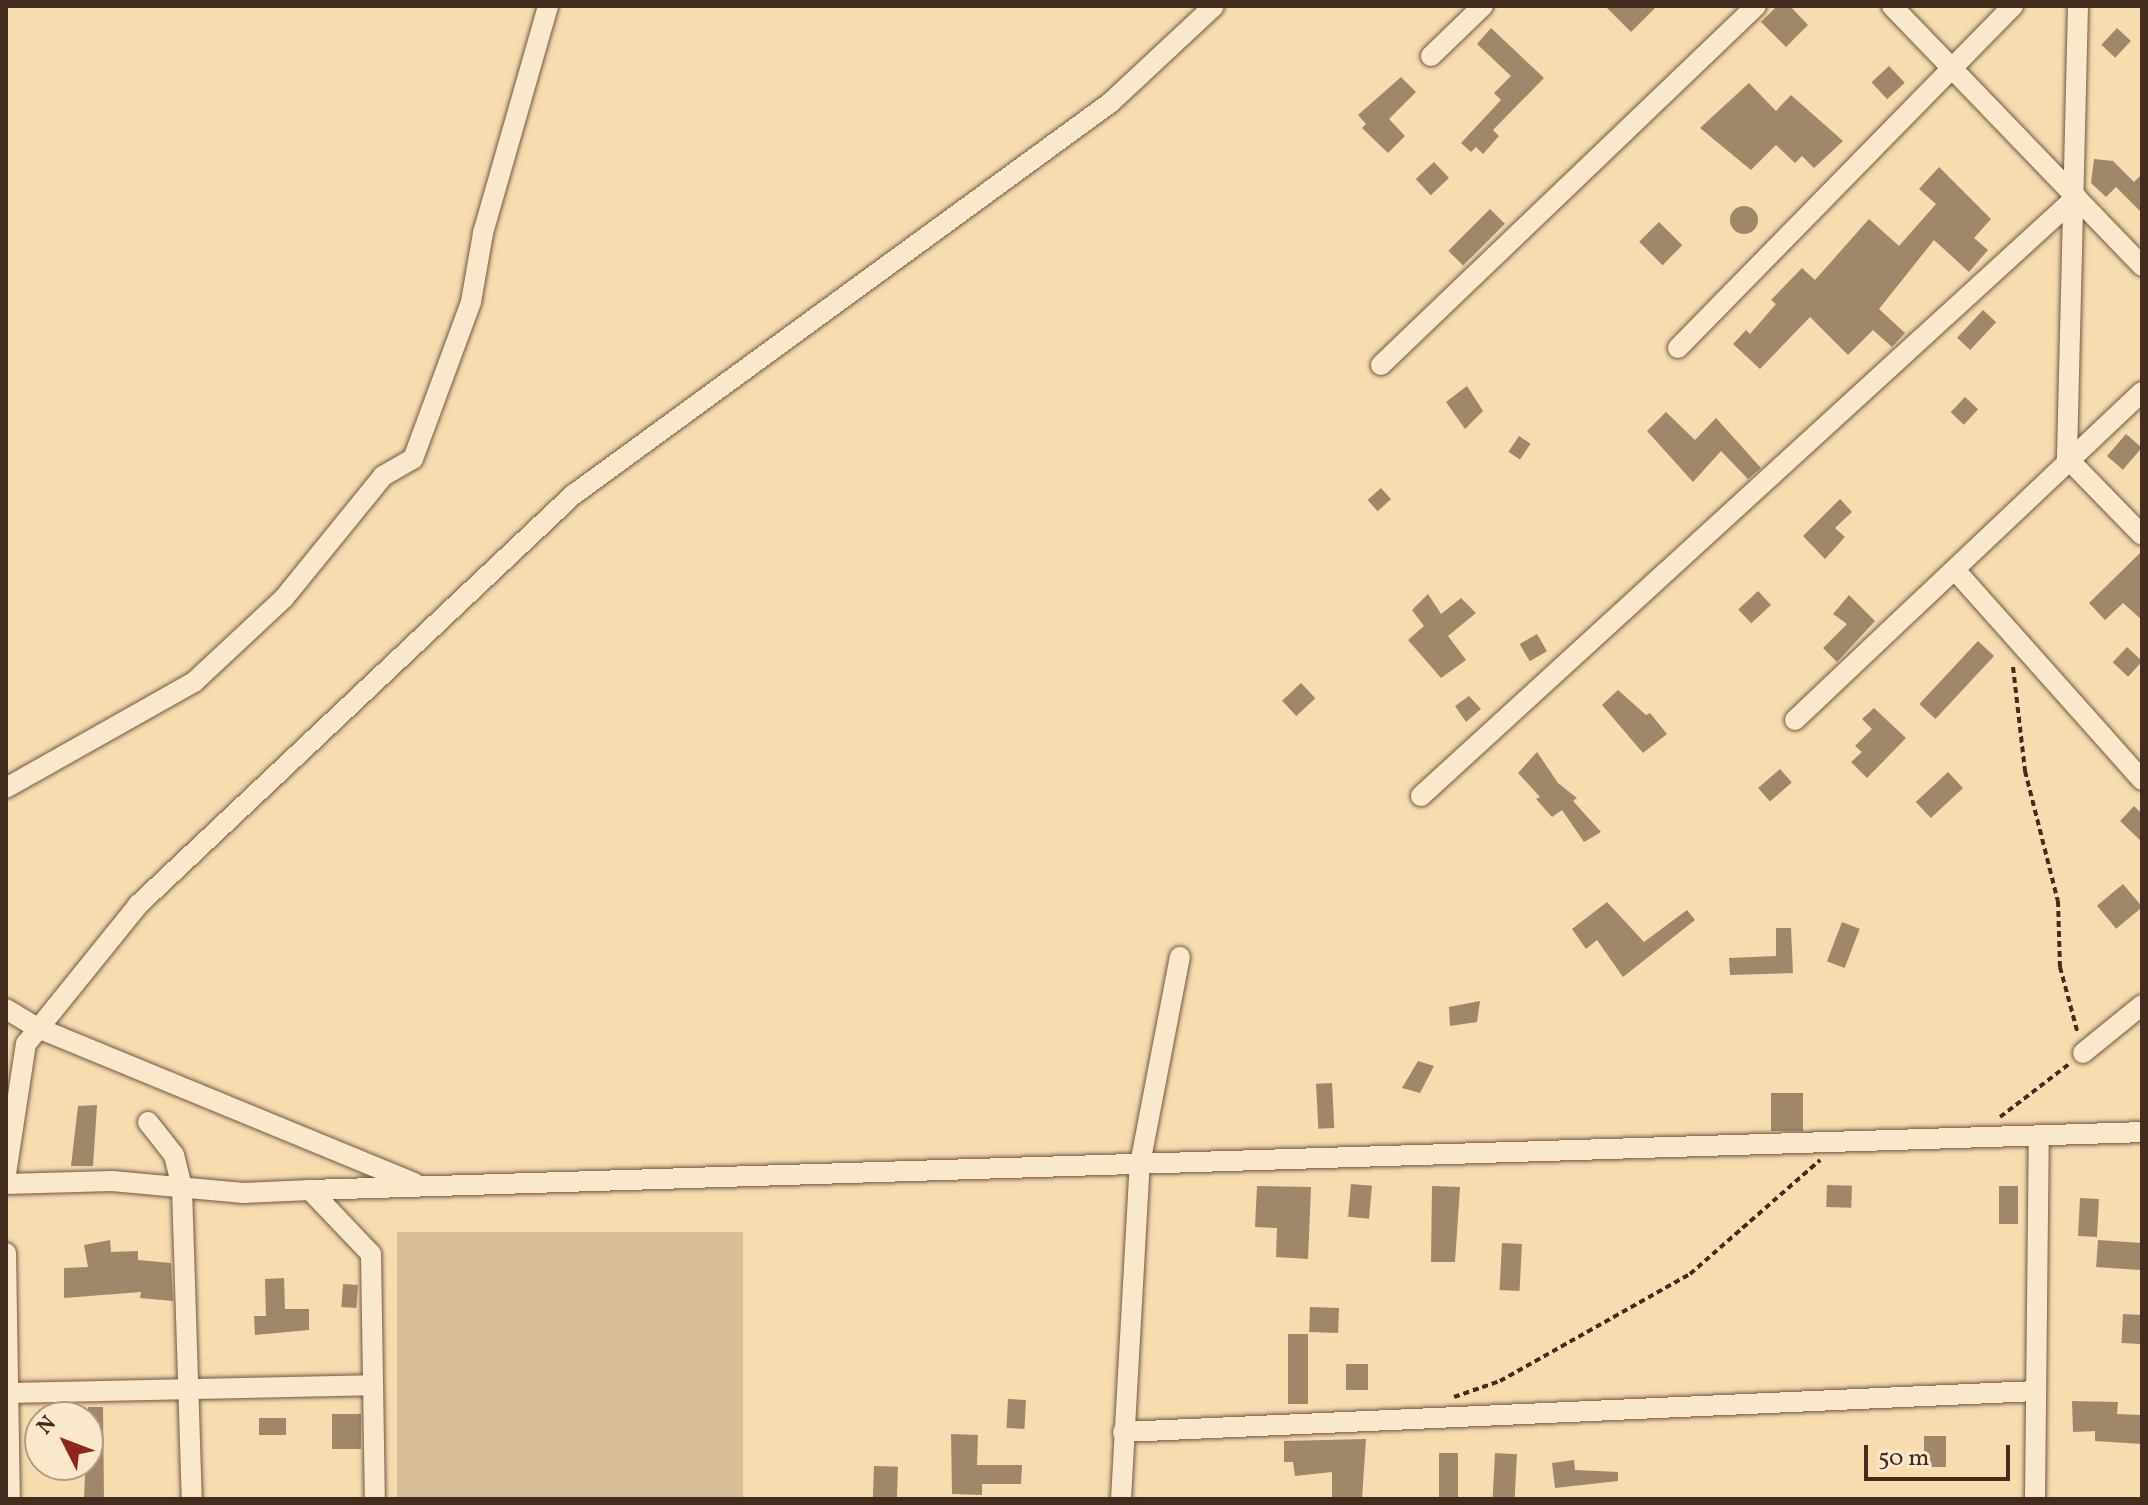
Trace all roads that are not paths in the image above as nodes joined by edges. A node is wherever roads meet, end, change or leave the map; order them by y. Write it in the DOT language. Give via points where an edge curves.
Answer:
graph roads {
  1 [pos="548,6"];
  2 [pos="1214,6"];
  3 [pos="1483,6"];
  4 [pos="1756,6"];
  5 [pos="1892,6"];
  6 [pos="2013,6"];
  7 [pos="2078,6"];
  8 [pos="1431,56"];
  9 [pos="1952,68"];
  10 [pos="2076,197"];
  11 [pos="2142,266"];
  12 [pos="1678,348"];
  13 [pos="1381,365"];
  14 [pos="2142,392"];
  15 [pos="2067,458"];
  16 [pos="2142,535"];
  17 [pos="1955,570"];
  18 [pos="1795,720"];
  19 [pos="2142,780"];
  20 [pos="6,788"];
  21 [pos="1421,796"];
  22 [pos="1180,957"];
  23 [pos="2142,1005"];
  24 [pos="6,1009"];
  25 [pos="38,1028"];
  26 [pos="2083,1053"];
  27 [pos="148,1122"];
  28 [pos="2142,1132"];
  29 [pos="2039,1136"];
  30 [pos="1140,1164"];
  31 [pos="6,1174"];
  32 [pos="6,1184"];
  33 [pos="421,1186"];
  34 [pos="182,1188"];
  35 [pos="310,1190"];
  36 [pos="6,1253"];
  37 [pos="373,1385"];
  38 [pos="190,1389"];
  39 [pos="2036,1391"];
  40 [pos="7,1393"];
  41 [pos="1123,1432"];
  42 [pos="10,1499"];
  43 [pos="192,1499"];
  44 [pos="375,1499"];
  45 [pos="1121,1499"];
  46 [pos="2035,1499"];
  1 -- 20 [label="street" via="483,233 471,302 413,459 383,476 284,598 194,682"];
  2 -- 25 [label="street" via="1110,103 573,495 138,905"];
  3 -- 8 [label="street"];
  4 -- 13 [label="street"];
  5 -- 9 [label="street"];
  6 -- 9 [label="street"];
  7 -- 10 [label="street"];
  9 -- 10 [label="street"];
  9 -- 12 [label="street"];
  10 -- 11 [label="street"];
  10 -- 15 [label="street"];
  10 -- 21 [label="street"];
  14 -- 15 [label="street"];
  15 -- 16 [label="street"];
  15 -- 17 [label="street"];
  17 -- 18 [label="street"];
  17 -- 19 [label="street"];
  22 -- 30 [label="street"];
  23 -- 26 [label="street"];
  24 -- 25 [label="street"];
  25 -- 31 [label="street" via="26,1044 20,1071"];
  25 -- 33 [label="street"];
  27 -- 34 [label="street" via="174,1155"];
  28 -- 29 [label="street"];
  29 -- 30 [label="street"];
  29 -- 39 [label="street"];
  30 -- 33 [label="street"];
  30 -- 41 [label="street"];
  32 -- 34 [label="street" via="112,1181"];
  33 -- 35 [label="street"];
  34 -- 35 [label="street" via="243,1193"];
  34 -- 38 [label="street"];
  35 -- 37 [label="street" via="371,1254"];
  36 -- 40 [label="street"];
  37 -- 38 [label="street"];
  37 -- 44 [label="street"];
  38 -- 40 [label="street"];
  38 -- 43 [label="street"];
  39 -- 41 [label="street"];
  39 -- 46 [label="street"];
  40 -- 42 [label="street"];
  41 -- 45 [label="street"];
}
